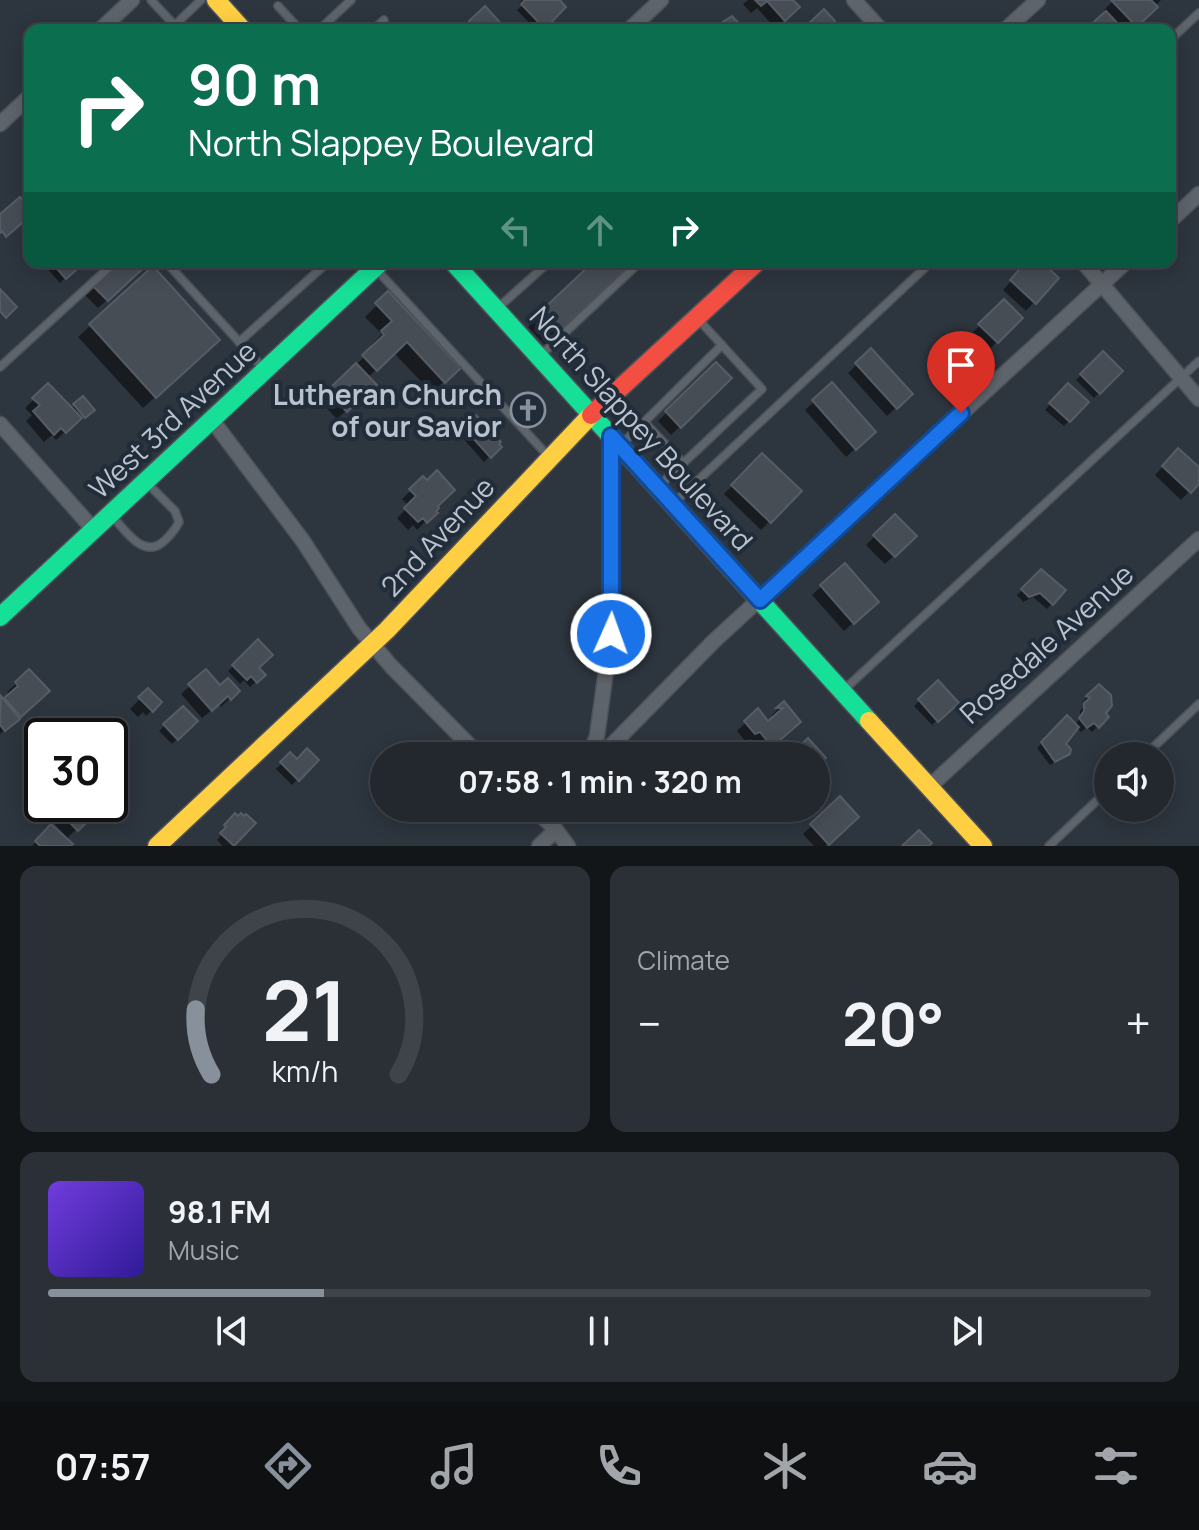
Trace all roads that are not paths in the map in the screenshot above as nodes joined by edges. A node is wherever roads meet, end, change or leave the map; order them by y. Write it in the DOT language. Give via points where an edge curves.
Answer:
graph roads {
  1 [pos="132,0"];
  2 [pos="151,0"];
  3 [pos="201,0"];
  4 [pos="351,0"];
  5 [pos="661,0"];
  6 [pos="854,0"];
  7 [pos="1038,0"];
  8 [pos="225,3"];
  9 [pos="278,6"];
  10 [pos="1199,13"];
  11 [pos="384,20"];
  12 [pos="106,24"];
  13 [pos="173,24"];
  14 [pos="180,24"];
  15 [pos="239,24"];
  16 [pos="294,24"];
  17 [pos="325,24"];
  18 [pos="380,24"];
  19 [pos="635,24"];
  20 [pos="876,24"];
  21 [pos="1012,24"];
  22 [pos="1176,34"];
  23 [pos="24,102"];
  24 [pos="0,124"];
  25 [pos="1199,194"];
  26 [pos="1176,215"];
  27 [pos="108,268"];
  28 [pos="171,268"];
  29 [pos="321,268"];
  30 [pos="375,268"];
  31 [pos="381,268"];
  32 [pos="458,268"];
  33 [pos="542,268"];
  34 [pos="634,268"];
  35 [pos="750,268"];
  36 [pos="925,268"];
  37 [pos="1088,268"];
  38 [pos="1120,268"];
  39 [pos="1102,286"];
  40 [pos="496,309"];
  41 [pos="697,317"];
  42 [pos="239,342"];
  43 [pos="722,345"];
  44 [pos="539,357"];
  45 [pos="1199,361"];
  46 [pos="0,367"];
  47 [pos="265,371"];
  48 [pos="1181,378"];
  49 [pos="1199,399"];
  50 [pos="592,414"];
  51 [pos="212,420"];
  52 [pos="644,422"];
  53 [pos="0,424"];
  54 [pos="616,441"];
  55 [pos="549,458"];
  56 [pos="683,463"];
  57 [pos="146,482"];
  58 [pos="658,487"];
  59 [pos="672,504"];
  60 [pos="111,514"];
  61 [pos="94,530"];
  62 [pos="1199,539"];
  63 [pos="760,600"];
  64 [pos="0,617"];
  65 [pos="372,644"];
  66 [pos="843,692"];
  67 [pos="1199,704"];
  68 [pos="466,742"];
  69 [pos="595,742"];
  70 [pos="615,742"];
  71 [pos="1159,742"];
  72 [pos="929,787"];
  73 [pos="1094,803"];
  74 [pos="551,822"];
  75 [pos="556,830"];
  76 [pos="157,846"];
  77 [pos="539,846"];
  78 [pos="568,846"];
  79 [pos="983,846"];
  80 [pos="1049,846"];
  1 -- 12 [label="street"];
  2 -- 13 [label="lane"];
  3 -- 14 [label="lane"];
  4 -- 17 [label="lane"];
  5 -- 19 [label="street"];
  6 -- 20 [label="street"];
  7 -- 21 [label="street"];
  8 -- 15 [label="street"];
  9 -- 16 [label="lane"];
  10 -- 22 [label="lane"];
  11 -- 18 [label="lane"];
  23 -- 24 [label="street"];
  25 -- 26 [label="street"];
  27 -- 46 [label="lane"];
  28 -- 42 [label="lane"];
  29 -- 42 [label="lane"];
  30 -- 47 [label="street, West 3rd Avenue"];
  31 -- 55 [label="lane"];
  32 -- 40 [label="street, North Slappey Boulevard"];
  33 -- 40 [label="lane"];
  34 -- 44 [label="lane"];
  35 -- 41 [label="street, 2nd Avenue"];
  36 -- 59 [label="lane"];
  37 -- 39 [label="street"];
  38 -- 39 [label="street"];
  39 -- 48 [label="street"];
  39 -- 63 [label="street"];
  40 -- 44 [label="street, North Slappey Boulevard"];
  41 -- 43 [label="lane"];
  41 -- 50 [label="street, 2nd Avenue"];
  42 -- 47 [label="lane"];
  43 -- 52 [label="lane"];
  43 -- 56 [label="lane" via="762,389"];
  44 -- 50 [label="street, North Slappey Boulevard"];
  45 -- 48 [label="lane"];
  47 -- 51 [label="street, West 3rd Avenue"];
  48 -- 49 [label="street"];
  48 -- 66 [label="lane"];
  50 -- 54 [label="street, North Slappey Boulevard"];
  50 -- 55 [label="street, 2nd Avenue"];
  51 -- 57 [label="street, West 3rd Avenue"];
  51 -- 65 [label="street"];
  52 -- 54 [label="lane"];
  52 -- 56 [label="lane"];
  53 -- 61 [label="street"];
  54 -- 58 [label="street, North Slappey Boulevard"];
  54 -- 69 [label="street" via="611,634"];
  55 -- 65 [label="street, 2nd Avenue"];
  56 -- 58 [label="lane"];
  57 -- 60 [label="street, West 3rd Avenue"];
  57 -- 60 [label="lane" via="179,522 159,545 140,545"];
  58 -- 59 [label="street, North Slappey Boulevard"];
  59 -- 63 [label="street, North Slappey Boulevard"];
  60 -- 61 [label="street, West 3rd Avenue"];
  61 -- 64 [label="street, West 3rd Avenue"];
  62 -- 72 [label="street, Rosedale Avenue"];
  63 -- 66 [label="street, North Slappey Boulevard"];
  63 -- 70 [label="street"];
  65 -- 68 [label="street"];
  65 -- 76 [label="street, 2nd Avenue"];
  66 -- 72 [label="street, North Slappey Boulevard"];
  67 -- 71 [label="lane"];
  72 -- 79 [label="street, North Slappey Boulevard"];
  73 -- 80 [label="lane"];
  74 -- 75 [label="street"];
  75 -- 77 [label="street"];
  75 -- 78 [label="street"];
}
